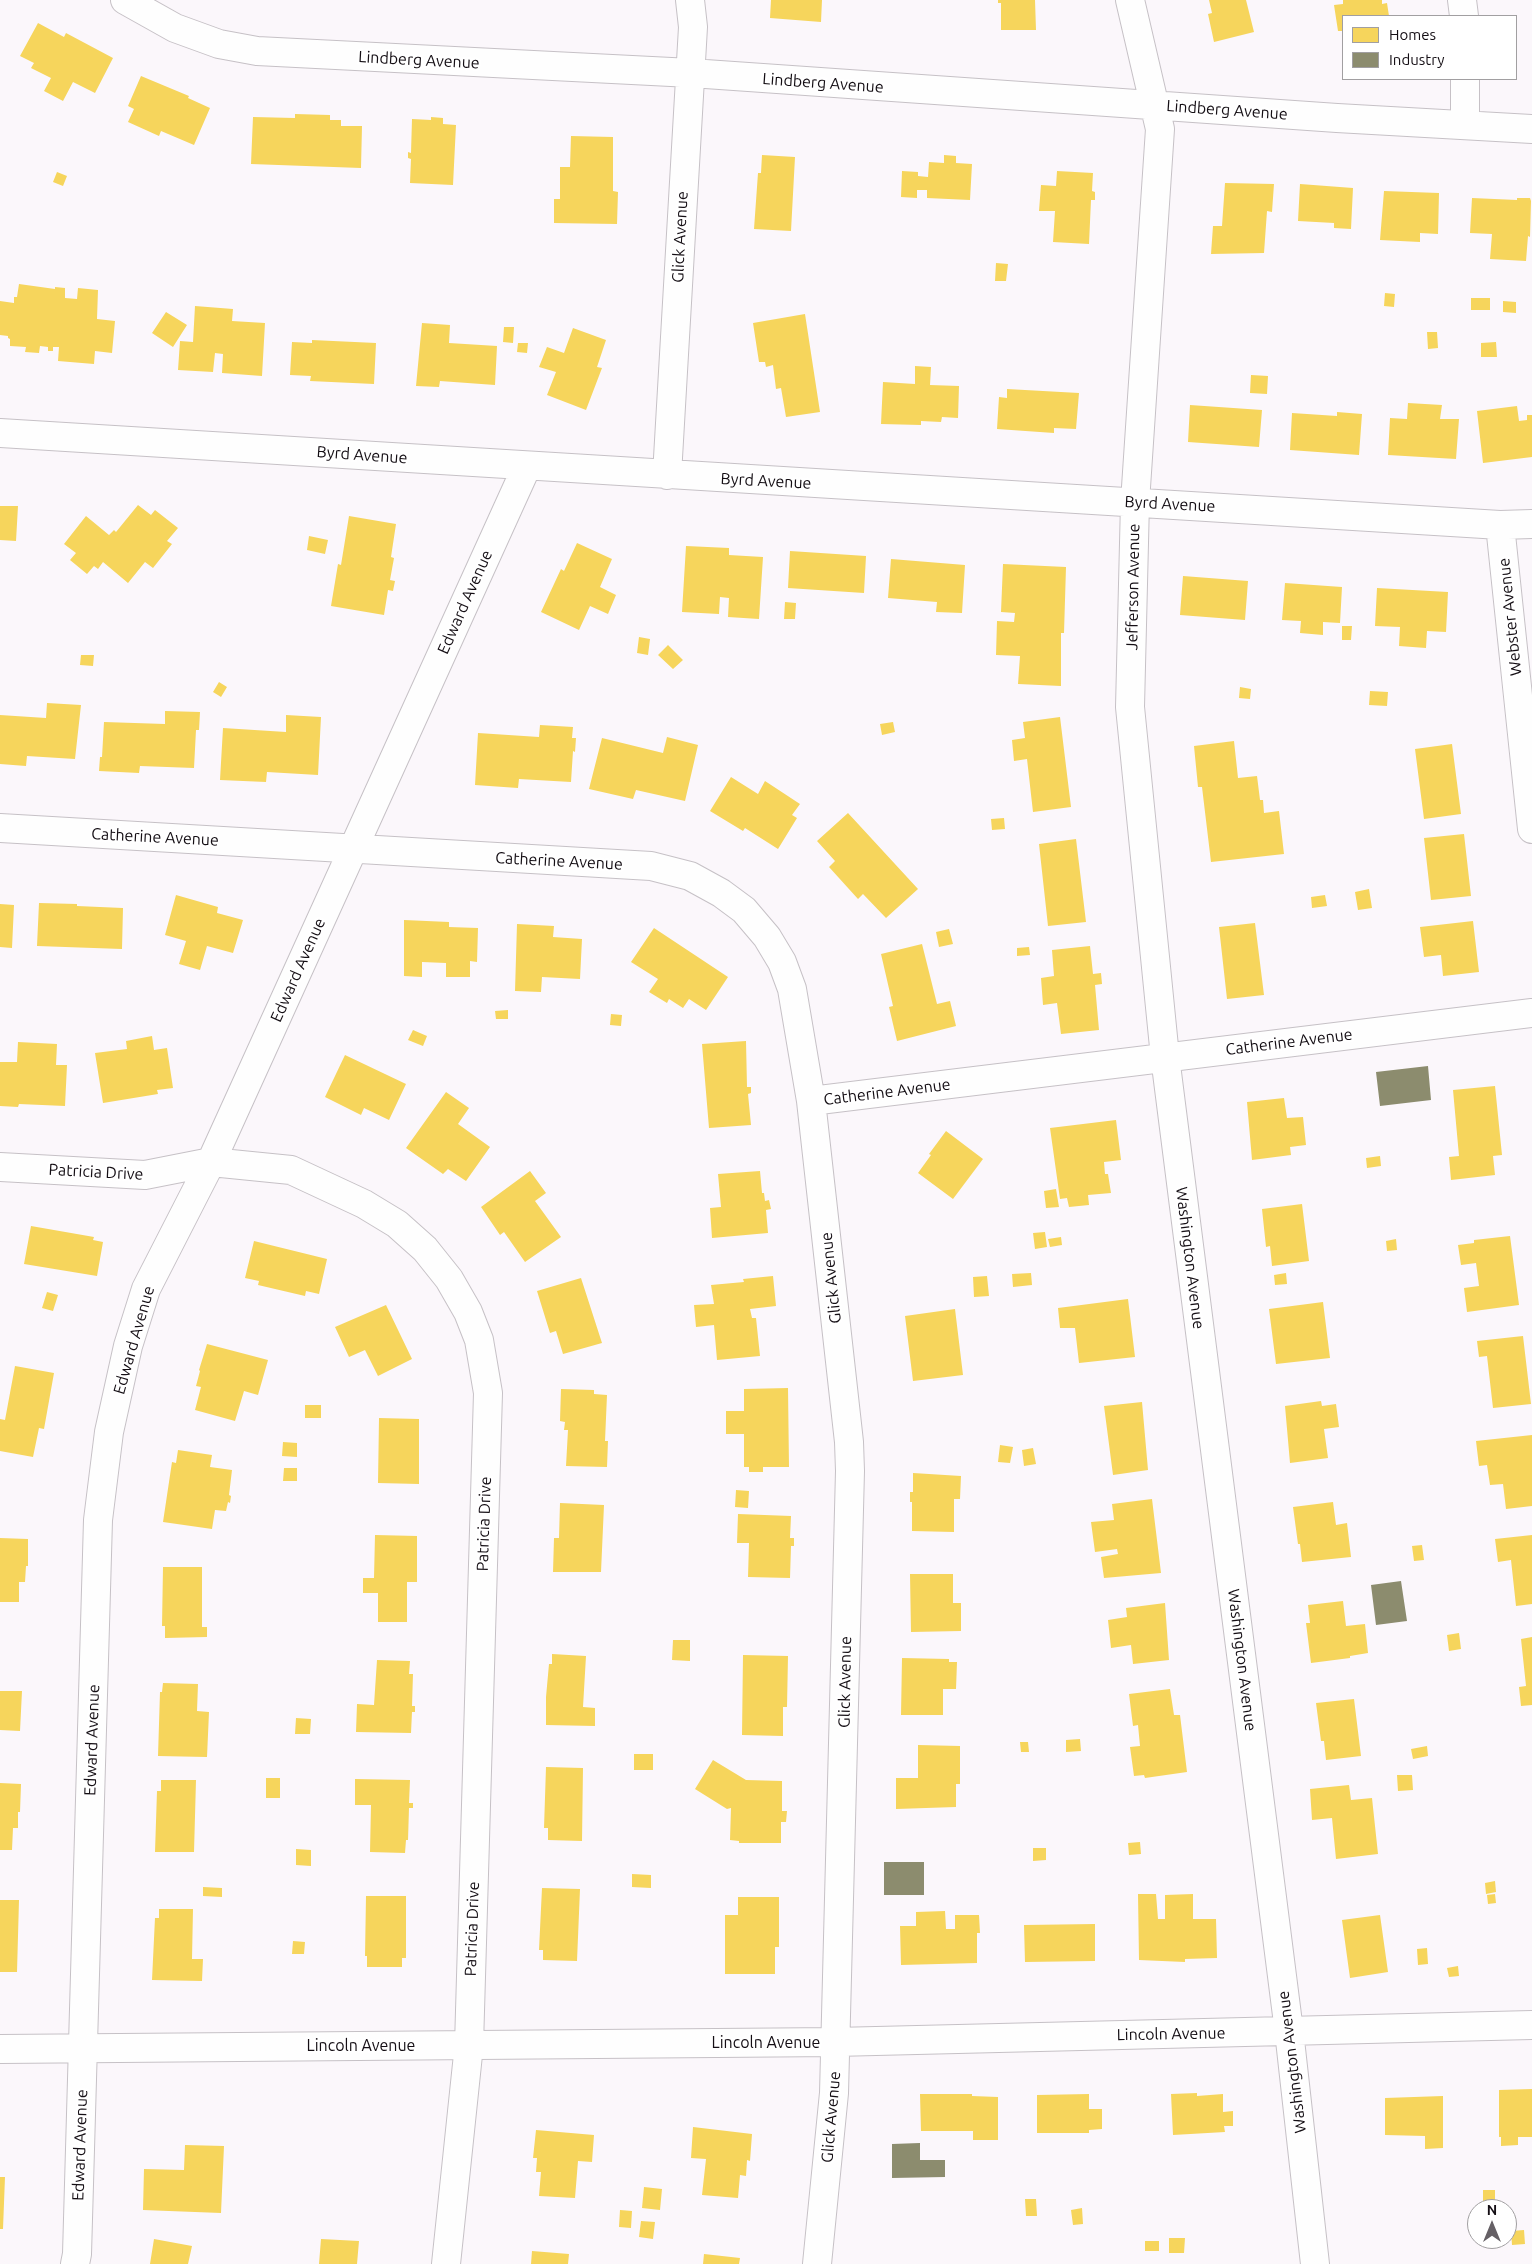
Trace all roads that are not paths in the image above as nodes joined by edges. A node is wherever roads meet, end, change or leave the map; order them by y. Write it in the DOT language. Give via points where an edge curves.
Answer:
graph roads {
  1 [pos="125,0"];
  2 [pos="690,0"];
  3 [pos="1130,0"];
  4 [pos="1462,0"];
  5 [pos="1464,15"];
  6 [pos="691,74"];
  7 [pos="1465,80"];
  8 [pos="1155,105"];
  9 [pos="1465,125"];
  10 [pos="1532,129"];
  11 [pos="0,433"];
  12 [pos="527,466"];
  13 [pos="667,475"];
  14 [pos="1134,502"];
  15 [pos="1532,524"];
  16 [pos="1500,525"];
  17 [pos="0,828"];
  18 [pos="1532,829"];
  19 [pos="353,849"];
  20 [pos="1532,1013"];
  21 [pos="1165,1057"];
  22 [pos="811,1101"];
  23 [pos="211,1162"];
  24 [pos="0,1167"];
  25 [pos="1532,2025"];
  26 [pos="1289,2031"];
  27 [pos="836,2042"];
  28 [pos="469,2045"];
  29 [pos="83,2048"];
  30 [pos="0,2049"];
  31 [pos="75,2264"];
  32 [pos="446,2264"];
  33 [pos="817,2264"];
  34 [pos="1315,2264"];
  1 -- 6 [label="street, Lindberg Avenue" via="176,28 219,44 257,51"];
  2 -- 6 [label="street, Glick Avenue" via="693,27"];
  3 -- 8 [label="street, Jefferson Avenue"];
  4 -- 5 [label="street"];
  6 -- 8 [label="street, Lindberg Avenue"];
  6 -- 13 [label="street, Glick Avenue"];
  7 -- 9 [label="street"];
  8 -- 9 [label="street, Lindberg Avenue"];
  8 -- 14 [label="street, Jefferson Avenue" via="1160,129"];
  9 -- 10 [label="street, Lindberg Avenue"];
  11 -- 12 [label="street, Byrd Avenue"];
  12 -- 13 [label="street, Byrd Avenue"];
  12 -- 19 [label="street, Edward Avenue"];
  13 -- 14 [label="street, Byrd Avenue"];
  14 -- 16 [label="street, Byrd Avenue"];
  14 -- 21 [label="street, Jefferson Avenue" via="1130,707"];
  15 -- 16 [label="street, Byrd Avenue"];
  16 -- 18 [label="street, Webster Avenue"];
  17 -- 19 [label="street, Catherine Avenue"];
  19 -- 22 [label="street, Catherine Avenue" via="651,866 690,876 722,893 744,910 782,962 792,989"];
  19 -- 23 [label="street, Edward Avenue"];
  20 -- 21 [label="street, Catherine Avenue"];
  21 -- 22 [label="street, Catherine Avenue"];
  21 -- 26 [label="street, Washington Avenue"];
  22 -- 27 [label="street, Glick Avenue" via="850,1471"];
  23 -- 24 [label="street, Patricia Drive" via="145,1175"];
  23 -- 28 [label="street, Patricia Drive" via="291,1170 364,1204 397,1224 425,1249 449,1279 479,1340 488,1393"];
  23 -- 29 [label="street, Edward Avenue" via="146,1289 128,1346 109,1432 98,1520"];
  25 -- 26 [label="street, Lincoln Avenue"];
  26 -- 27 [label="street, Lincoln Avenue"];
  26 -- 34 [label="street, Washington Avenue"];
  27 -- 28 [label="street, Lincoln Avenue"];
  27 -- 33 [label="street, Glick Avenue"];
  28 -- 29 [label="street, Lincoln Avenue"];
  28 -- 32 [label="street, Patricia Drive"];
  29 -- 30 [label="street, Lincoln Avenue"];
  29 -- 31 [label="street, Edward Avenue"];
}
